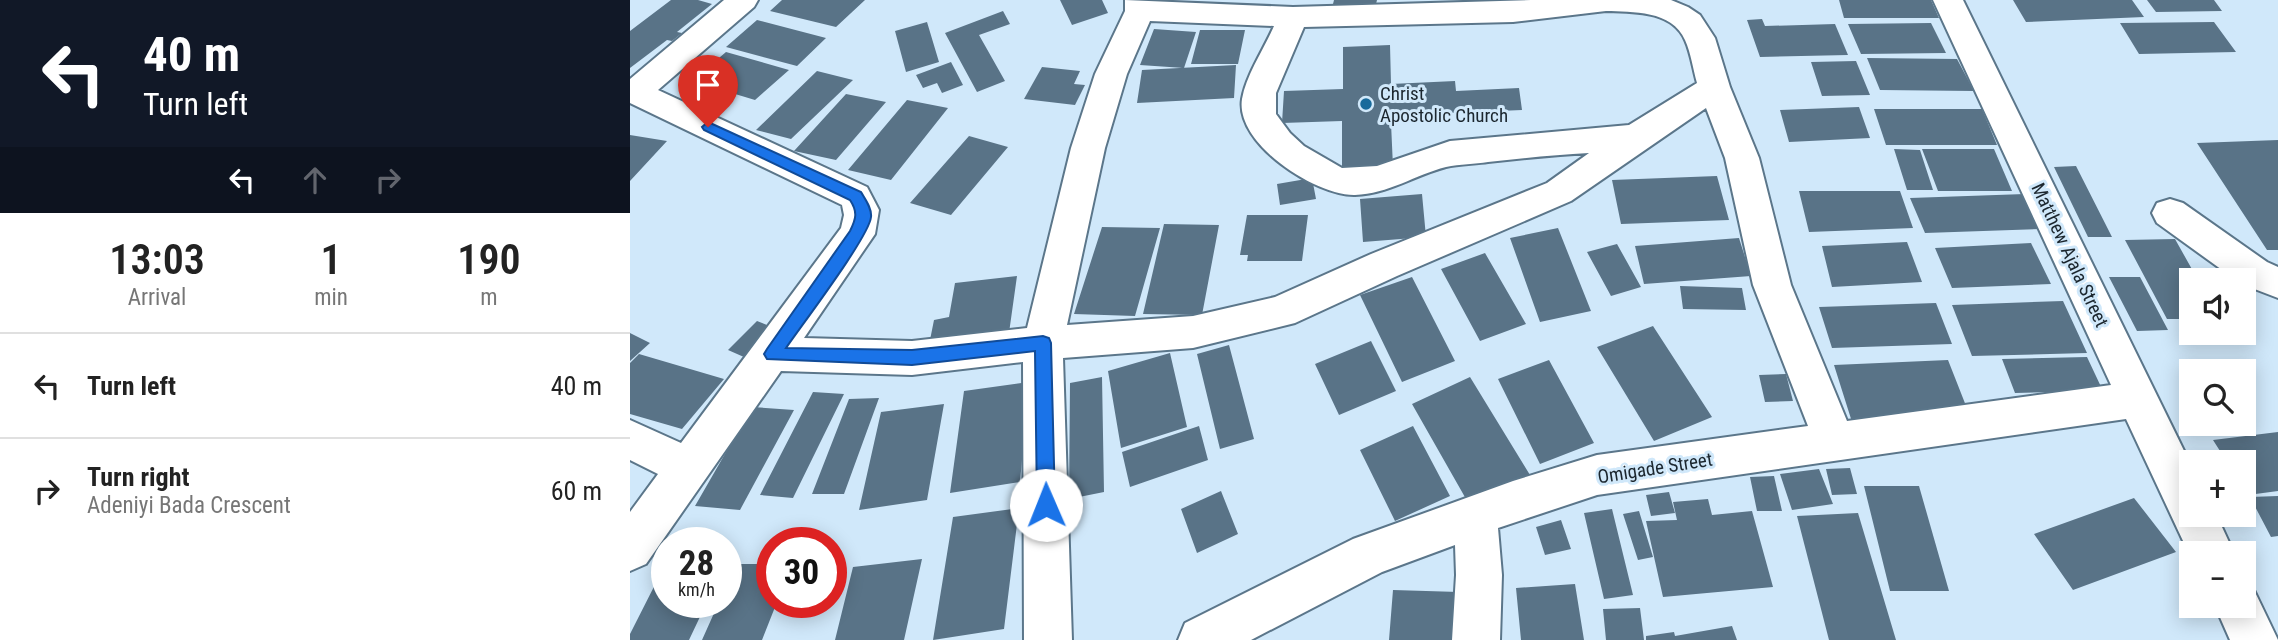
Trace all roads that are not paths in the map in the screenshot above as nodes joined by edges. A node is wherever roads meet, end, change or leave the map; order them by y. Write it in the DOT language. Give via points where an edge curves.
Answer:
graph roads {
  1 [pos="743,0"];
  2 [pos="1948,0"];
  3 [pos="1140,5"];
  4 [pos="1293,17"];
  5 [pos="1714,87"];
  6 [pos="632,91"];
  7 [pos="1636,137"];
  8 [pos="2170,213"];
  9 [pos="2278,283"];
  10 [pos="1043,343"];
  11 [pos="772,354"];
  12 [pos="2137,399"];
  13 [pos="630,439"];
  14 [pos="1835,443"];
  15 [pos="688,468"];
  16 [pos="2179,485"];
  17 [pos="1475,516"];
  18 [pos="630,549"];
  19 [pos="2244,618"];
  20 [pos="1048,640"];
  21 [pos="1202,640"];
  22 [pos="1476,640"];
  23 [pos="2255,640"];
  1 -- 6 [label="street"];
  2 -- 12 [label="street, Matthew Ajala Street" via="2000,101"];
  3 -- 4 [label="street"];
  3 -- 10 [label="street" via="1111,74 1088,148"];
  4 -- 5 [label="street" via="1513,12 1606,1 1654,4 1689,22 1700,38"];
  4 -- 7 [label="street" via="1258,101 1259,117 1268,133 1291,154 1350,183 1396,176 1444,155"];
  5 -- 7 [label="street"];
  5 -- 14 [label="street" via="1742,158 1772,285"];
  6 -- 11 [label="street" via="855,196 862,206 864,218 857,234"];
  7 -- 10 [label="street" via="1559,192 1281,312 1193,332"];
  8 -- 9 [label="street" via="2254,273"];
  10 -- 11 [label="street" via="912,358"];
  10 -- 20 [label="street"];
  11 -- 15 [label="street"];
  12 -- 14 [label="street, Omigade Street"];
  12 -- 16 [label="street, Matthew Ajala Street"];
  13 -- 15 [label="street"];
  14 -- 17 [label="street, Omigade Street" via="1597,475"];
  15 -- 18 [label="street"];
  17 -- 21 [label="street, Omigade Street" via="1369,555"];
  17 -- 22 [label="street" via="1479,575"];
  19 -- 23 [label="street"];
}
